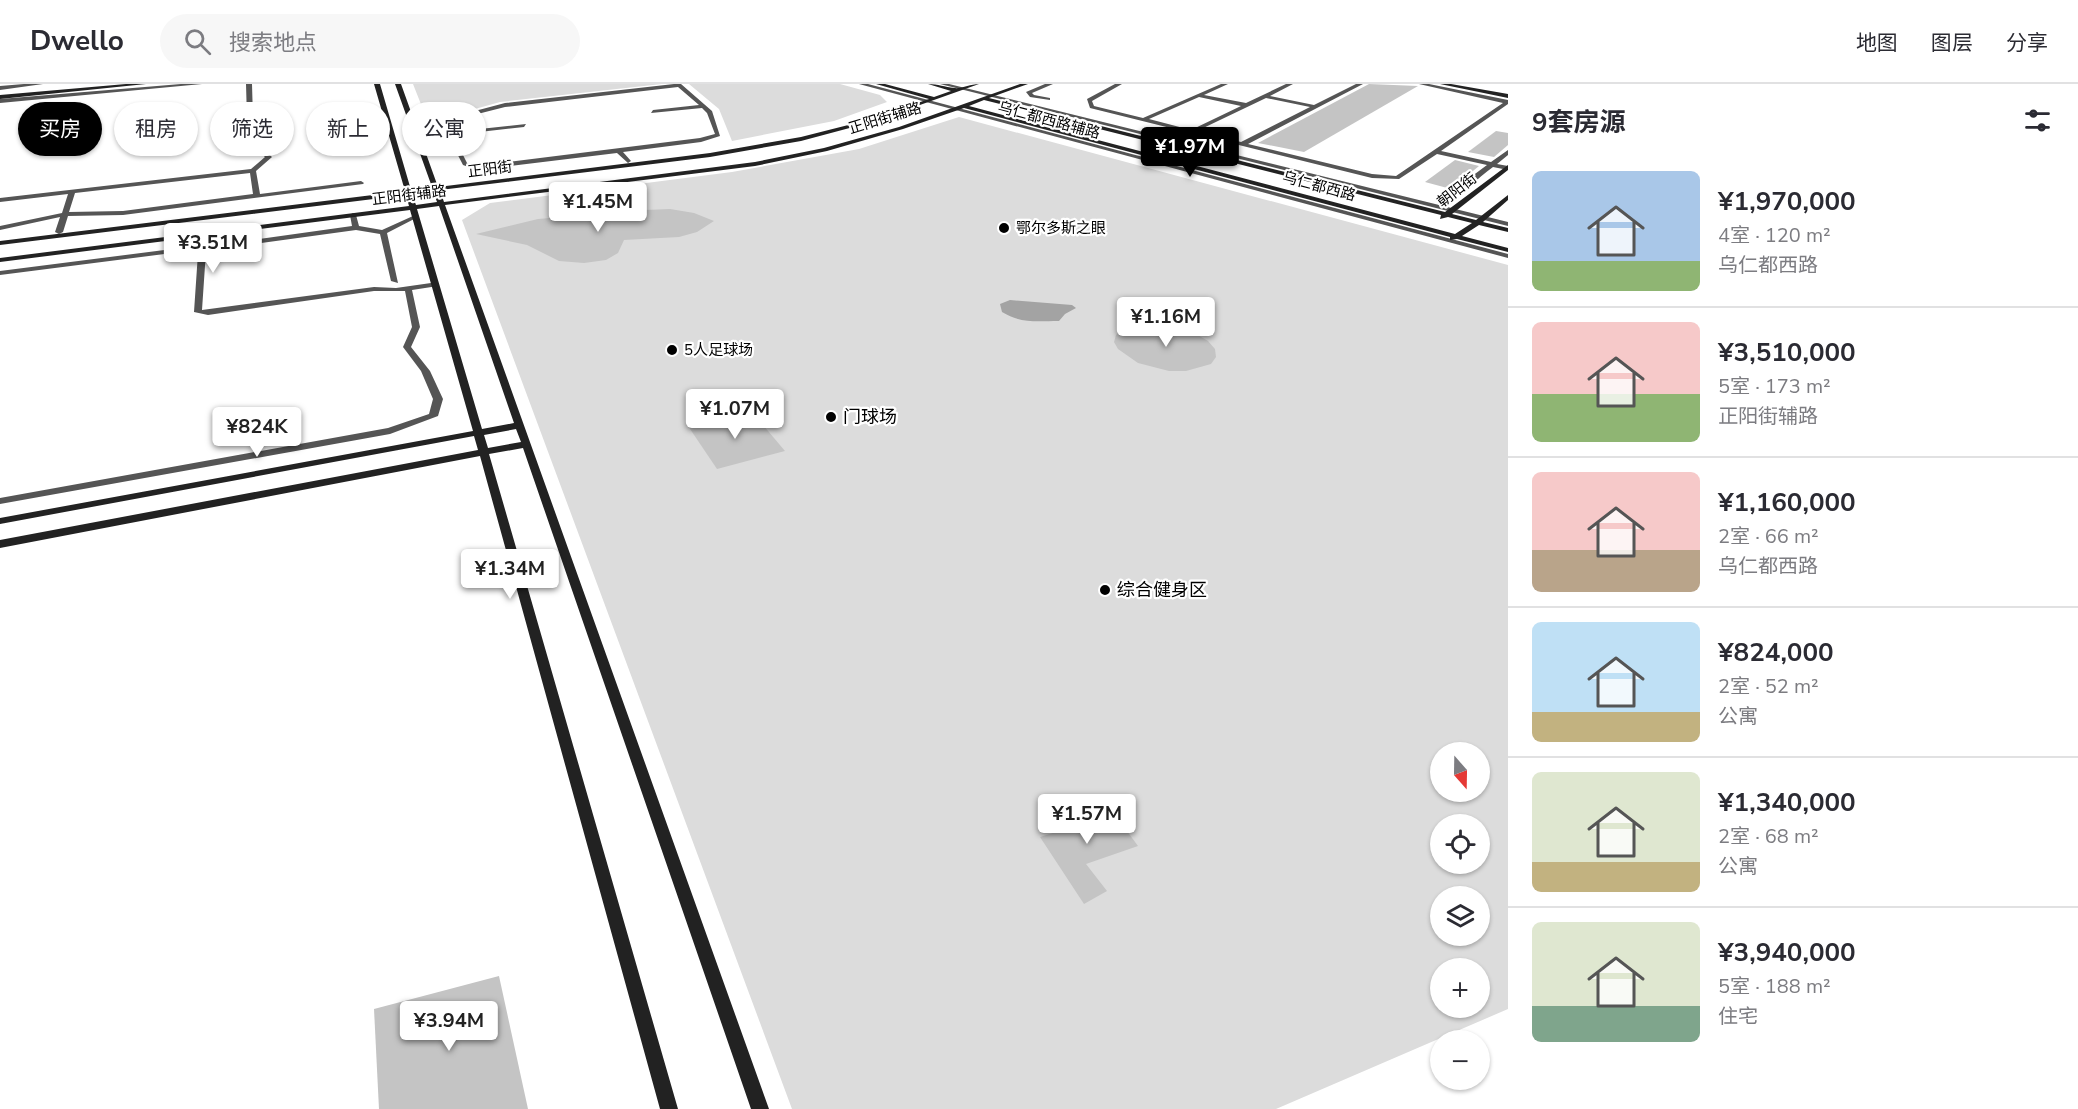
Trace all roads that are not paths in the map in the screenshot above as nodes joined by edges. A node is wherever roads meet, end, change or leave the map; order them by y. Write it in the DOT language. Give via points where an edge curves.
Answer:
graph roads {
  1 [pos="40,84"];
  2 [pos="78,84"];
  3 [pos="143,84"];
  4 [pos="198,84"];
  5 [pos="249,84"];
  6 [pos="376,84"];
  7 [pos="398,84"];
  8 [pos="862,84"];
  9 [pos="879,84"];
  10 [pos="931,84"];
  11 [pos="976,84"];
  12 [pos="1012,84"];
  13 [pos="1025,84"];
  14 [pos="1050,84"];
  15 [pos="1119,84"];
  16 [pos="1225,84"];
  17 [pos="1270,84"];
  18 [pos="1360,84"];
  19 [pos="1422,84"];
  20 [pos="1443,84"];
  21 [pos="1463,84"];
  22 [pos="678,85"];
  23 [pos="1287,85"];
  24 [pos="115,87"];
  25 [pos="954,87"];
  26 [pos="0,89"];
  27 [pos="111,93"];
  28 [pos="1508,94"];
  29 [pos="1199,95"];
  30 [pos="1265,96"];
  31 [pos="985,97"];
  32 [pos="922,98"];
  33 [pos="933,98"];
  34 [pos="0,99"];
  35 [pos="1048,99"];
  36 [pos="405,102"];
  37 [pos="1508,102"];
  38 [pos="1246,105"];
  39 [pos="703,106"];
  40 [pos="953,106"];
  41 [pos="965,106"];
  42 [pos="1316,107"];
  43 [pos="486,110"];
  44 [pos="653,112"];
  45 [pos="1143,120"];
  46 [pos="524,125"];
  47 [pos="486,130"];
  48 [pos="1190,132"];
  49 [pos="1242,144"];
  50 [pos="618,151"];
  51 [pos="1436,152"];
  52 [pos="1508,152"];
  53 [pos="424,156"];
  54 [pos="461,156"];
  55 [pos="628,161"];
  56 [pos="1492,164"];
  57 [pos="1508,168"];
  58 [pos="254,171"];
  59 [pos="361,183"];
  60 [pos="72,192"];
  61 [pos="438,195"];
  62 [pos="257,196"];
  63 [pos="1508,197"];
  64 [pos="1441,198"];
  65 [pos="0,200"];
  66 [pos="411,202"];
  67 [pos="1450,212"];
  68 [pos="65,214"];
  69 [pos="353,215"];
  70 [pos="1480,220"];
  71 [pos="1508,224"];
  72 [pos="0,228"];
  73 [pos="356,228"];
  74 [pos="1508,230"];
  75 [pos="383,231"];
  76 [pos="1426,231"];
  77 [pos="59,232"];
  78 [pos="1453,238"];
  79 [pos="0,241"];
  80 [pos="196,250"];
  81 [pos="1508,250"];
  82 [pos="0,255"];
  83 [pos="1508,256"];
  84 [pos="0,260"];
  85 [pos="0,273"];
  86 [pos="395,281"];
  87 [pos="435,284"];
  88 [pos="408,288"];
  89 [pos="520,425"];
  90 [pos="478,432"];
  91 [pos="527,444"];
  92 [pos="484,452"];
  93 [pos="0,501"];
  94 [pos="0,521"];
  95 [pos="0,544"];
  96 [pos="669,1109"];
  97 [pos="760,1109"];
  1 -- 26 [label="street"];
  2 -- 26 [label="street"];
  3 -- 24 [label="street"];
  4 -- 27 [label="street"];
  5 -- 58 [label="street" via="250,119 240,131 269,157"];
  6 -- 66 [label="street"];
  7 -- 36 [label="street"];
  8 -- 32 [label="street, 乌仁都西路辅路"];
  9 -- 32 [label="street"];
  10 -- 25 [label="street, 乌仁都西路"];
  11 -- 25 [label="street, 正阳街"];
  12 -- 31 [label="street"];
  13 -- 31 [label="street, 正阳街辅路"];
  14 -- 35 [label="street" via="1029,92"];
  15 -- 45 [label="street" via="1089,100 1092,107"];
  16 -- 29 [label="street"];
  17 -- 23 [label="street"];
  18 -- 42 [label="street"];
  19 -- 37 [label="street"];
  20 -- 28 [label="street"];
  21 -- 28 [label="street"];
  22 -- 39 [label="street"];
  22 -- 43 [label="street"];
  23 -- 30 [label="street"];
  24 -- 27 [label="street"];
  24 -- 34 [label="street"];
  25 -- 31 [label="street, 乌仁都西路"];
  25 -- 32 [label="street, 正阳街辅路"];
  25 -- 33 [label="street, 正阳街"];
  27 -- 34 [label="street"];
  29 -- 38 [label="street"];
  29 -- 45 [label="street"];
  30 -- 38 [label="street"];
  30 -- 42 [label="street"];
  31 -- 40 [label="street"];
  31 -- 41 [label="street, 正阳街辅路"];
  31 -- 67 [label="street, 乌仁都西路"];
  32 -- 33 [label="street, 正阳街"];
  32 -- 40 [label="street, 乌仁都西路辅路"];
  32 -- 55 [label="street, 正阳街辅路" via="852,121 784,137"];
  32 -- 61 [label="street, 正阳街" via="870,121 801,139"];
  33 -- 40 [label="street"];
  37 -- 51 [label="street"];
  38 -- 48 [label="street"];
  39 -- 44 [label="street"];
  39 -- 50 [label="street" via="710,112 718,135"];
  40 -- 41 [label="street, 正阳街辅路"];
  40 -- 61 [label="street, 正阳街辅路" via="901,128 825,150 755,164"];
  40 -- 76 [label="street, 乌仁都西路辅路"];
  41 -- 76 [label="street, 乌仁都西路"];
  42 -- 49 [label="street"];
  45 -- 48 [label="street"];
  46 -- 47 [label="street"];
  48 -- 49 [label="street"];
  49 -- 51 [label="street" via="1372,176 1396,178"];
  50 -- 54 [label="street" via="477,168 465,164"];
  50 -- 55 [label="street"];
  51 -- 56 [label="street"];
  52 -- 56 [label="street"];
  53 -- 61 [label="street"];
  55 -- 61 [label="street, 正阳街辅路"];
  56 -- 57 [label="street"];
  56 -- 64 [label="street" via="1450,196"];
  57 -- 67 [label="street, 朝阳街"];
  58 -- 60 [label="street"];
  58 -- 62 [label="street"];
  59 -- 62 [label="street"];
  60 -- 65 [label="street"];
  60 -- 68 [label="street"];
  61 -- 66 [label="street, 正阳街辅路"];
  61 -- 66 [label="street, 正阳街"];
  61 -- 89 [label="street"];
  62 -- 68 [label="street" via="123,213"];
  63 -- 70 [label="street, 朝阳街"];
  66 -- 69 [label="street, 正阳街辅路"];
  66 -- 75 [label="street"];
  66 -- 77 [label="street, 正阳街辅路"];
  66 -- 79 [label="street, 正阳街"];
  66 -- 82 [label="street"];
  66 -- 87 [label="street"];
  67 -- 70 [label="street, 乌仁都西路"];
  67 -- 76 [label="street, 朝阳街"];
  68 -- 72 [label="street"];
  68 -- 77 [label="street"];
  69 -- 73 [label="street"];
  69 -- 84 [label="street, 正阳街辅路"];
  70 -- 71 [label="street"];
  70 -- 74 [label="street, 乌仁都西路"];
  70 -- 78 [label="street, 朝阳街"];
  73 -- 75 [label="street"];
  73 -- 80 [label="street"];
  75 -- 86 [label="street"];
  76 -- 78 [label="street, 乌仁都西路辅路"];
  77 -- 79 [label="street, 正阳街辅路"];
  78 -- 81 [label="street"];
  78 -- 83 [label="street, 乌仁都西路辅路"];
  80 -- 85 [label="street"];
  80 -- 88 [label="street" via="202,251 198,312"];
  87 -- 88 [label="street"];
  87 -- 90 [label="street"];
  88 -- 93 [label="street" via="416,327 407,347 425,371 438,399 433,416 390,431"];
  89 -- 90 [label="street"];
  89 -- 91 [label="street"];
  90 -- 92 [label="street"];
  90 -- 94 [label="street"];
  91 -- 92 [label="street"];
  91 -- 97 [label="street"];
  92 -- 95 [label="street"];
  92 -- 96 [label="street"];
}
